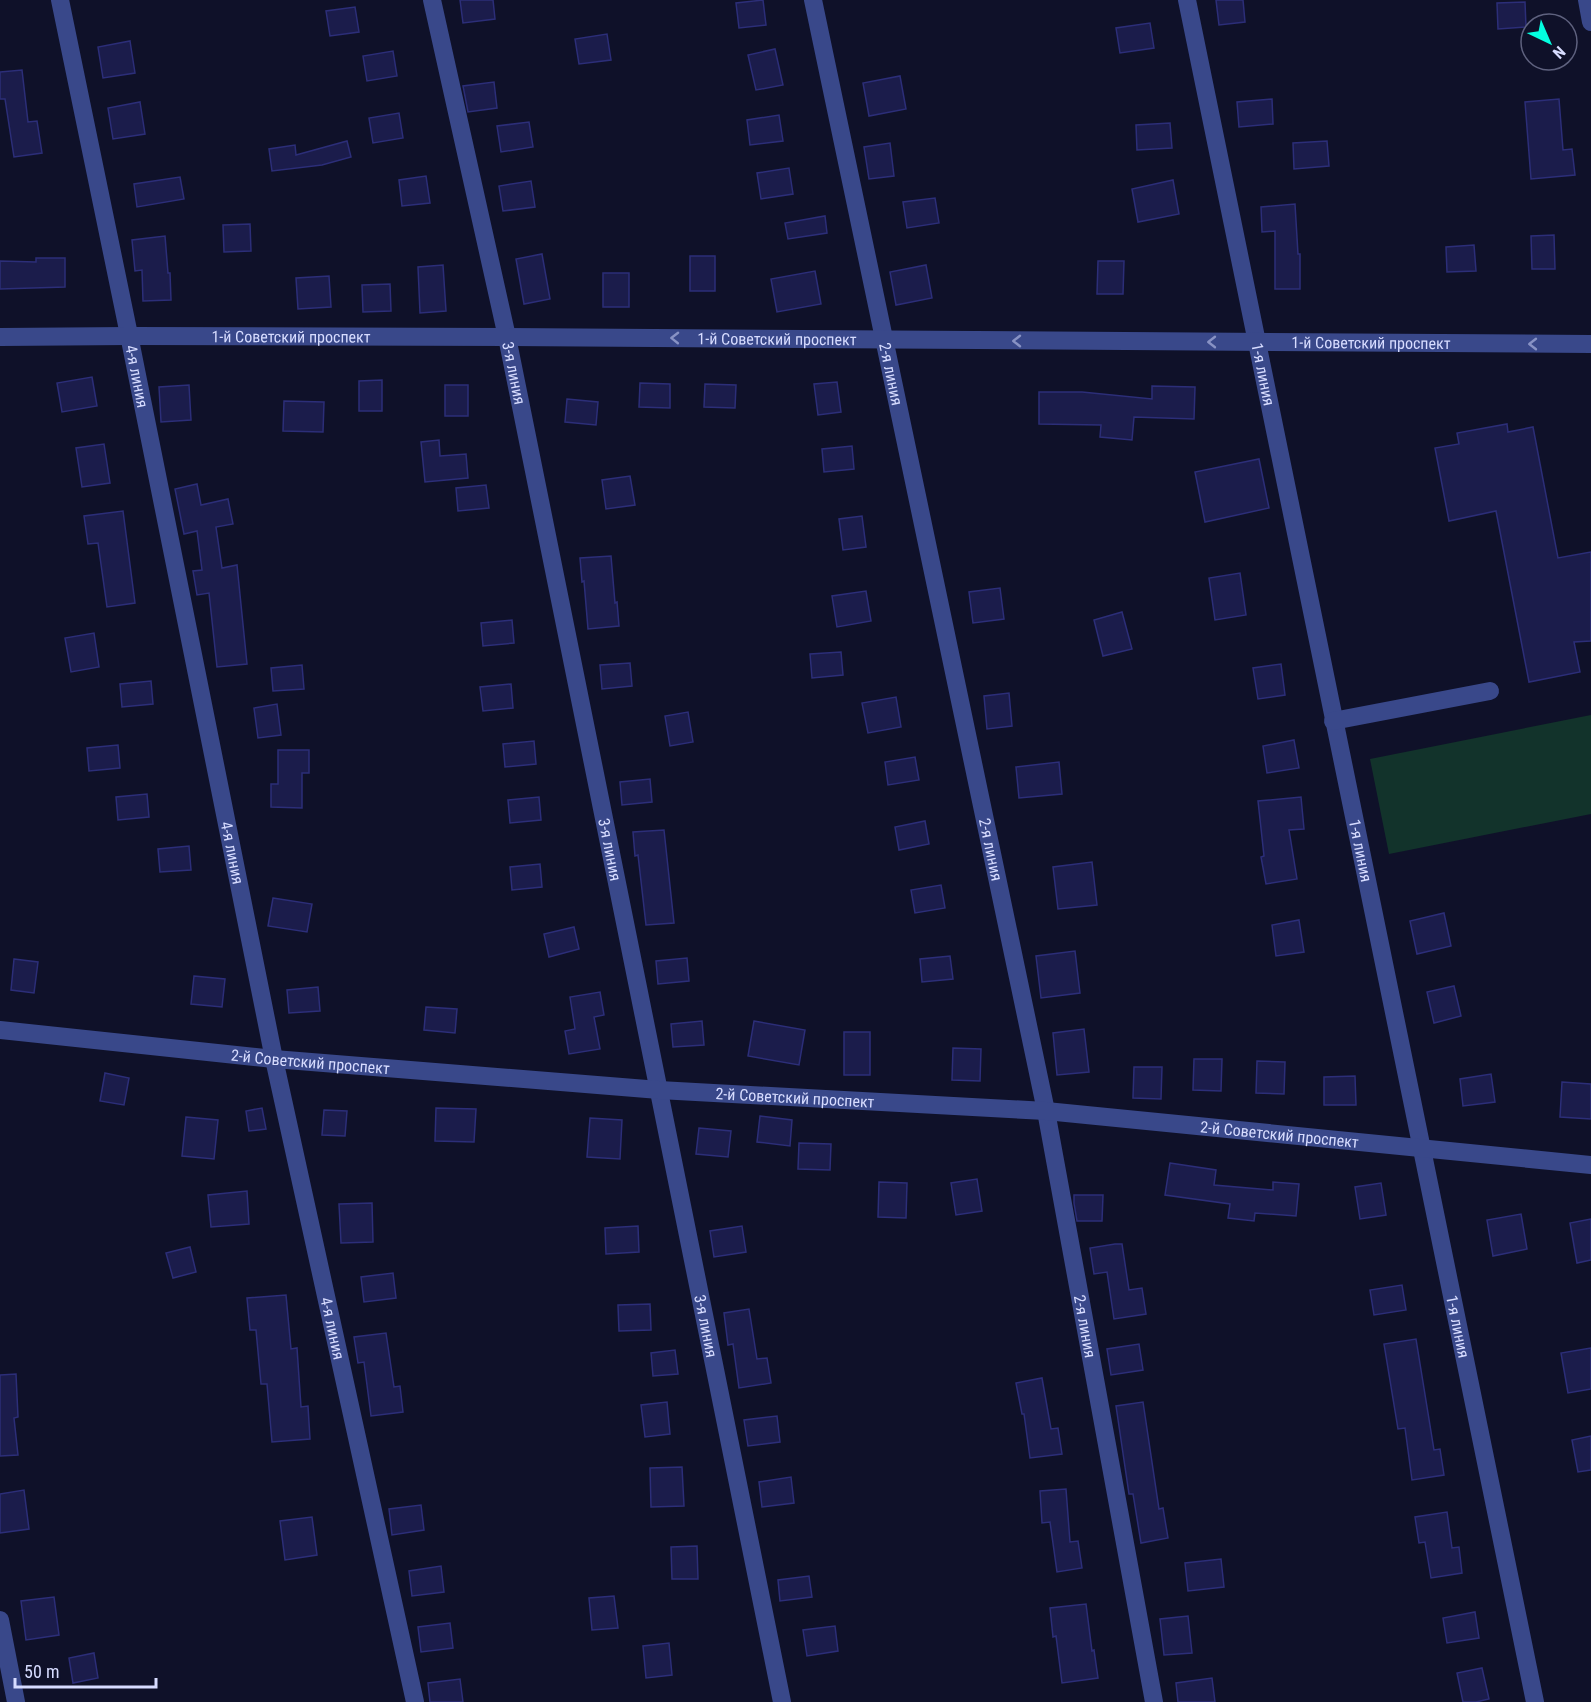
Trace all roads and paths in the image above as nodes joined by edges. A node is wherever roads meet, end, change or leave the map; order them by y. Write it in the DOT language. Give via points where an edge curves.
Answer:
graph roads {
  1 [pos="60,0"];
  2 [pos="432,0"];
  3 [pos="813,0"];
  4 [pos="1187,0"];
  5 [pos="1587,0"];
  6 [pos="1591,22"];
  7 [pos="129,336"];
  8 [pos="0,337"];
  9 [pos="507,337"];
  10 [pos="885,340"];
  11 [pos="1256,342"];
  12 [pos="1591,344"];
  13 [pos="1490,691"];
  14 [pos="1333,721"];
  15 [pos="0,1030"];
  16 [pos="274,1059"];
  17 [pos="659,1090"];
  18 [pos="1046,1110"];
  19 [pos="1422,1148"];
  20 [pos="1591,1166"];
  21 [pos="0,1620"];
  22 [pos="16,1702"];
  23 [pos="415,1702"];
  24 [pos="782,1702"];
  25 [pos="1154,1702"];
  26 [pos="1535,1702"];
  1 -- 7 [label="street, 4-я линия"];
  2 -- 9 [label="street, 3-я линия"];
  3 -- 10 [label="street, 2-я линия"];
  4 -- 11 [label="street, 1-я линия"];
  5 -- 6 [label="street"];
  7 -- 8 [label="street, 1-й Советский проспект"];
  7 -- 9 [label="street, 1-й Советский проспект"];
  7 -- 16 [label="street, 4-я линия"];
  10 -- 9 [label="street, 1-й Советский проспект, one-way"];
  9 -- 17 [label="street, 3-я линия"];
  11 -- 10 [label="street, 1-й Советский проспект, one-way"];
  10 -- 18 [label="street, 2-я линия"];
  12 -- 11 [label="street, 1-й Советский проспект, one-way"];
  11 -- 14 [label="street, 1-я линия"];
  13 -- 14 [label="street"];
  14 -- 19 [label="street, 1-я линия"];
  15 -- 16 [label="street, 2-й Советский проспект"];
  16 -- 17 [label="street, 2-й Советский проспект"];
  16 -- 23 [label="street, 4-я линия"];
  17 -- 18 [label="street, 2-й Советский проспект"];
  17 -- 24 [label="street, 3-я линия"];
  18 -- 19 [label="street, 2-й Советский проспект"];
  18 -- 25 [label="street, 2-я линия"];
  19 -- 20 [label="street, 2-й Советский проспект"];
  19 -- 26 [label="street, 1-я линия"];
  21 -- 22 [label="street"];
}
